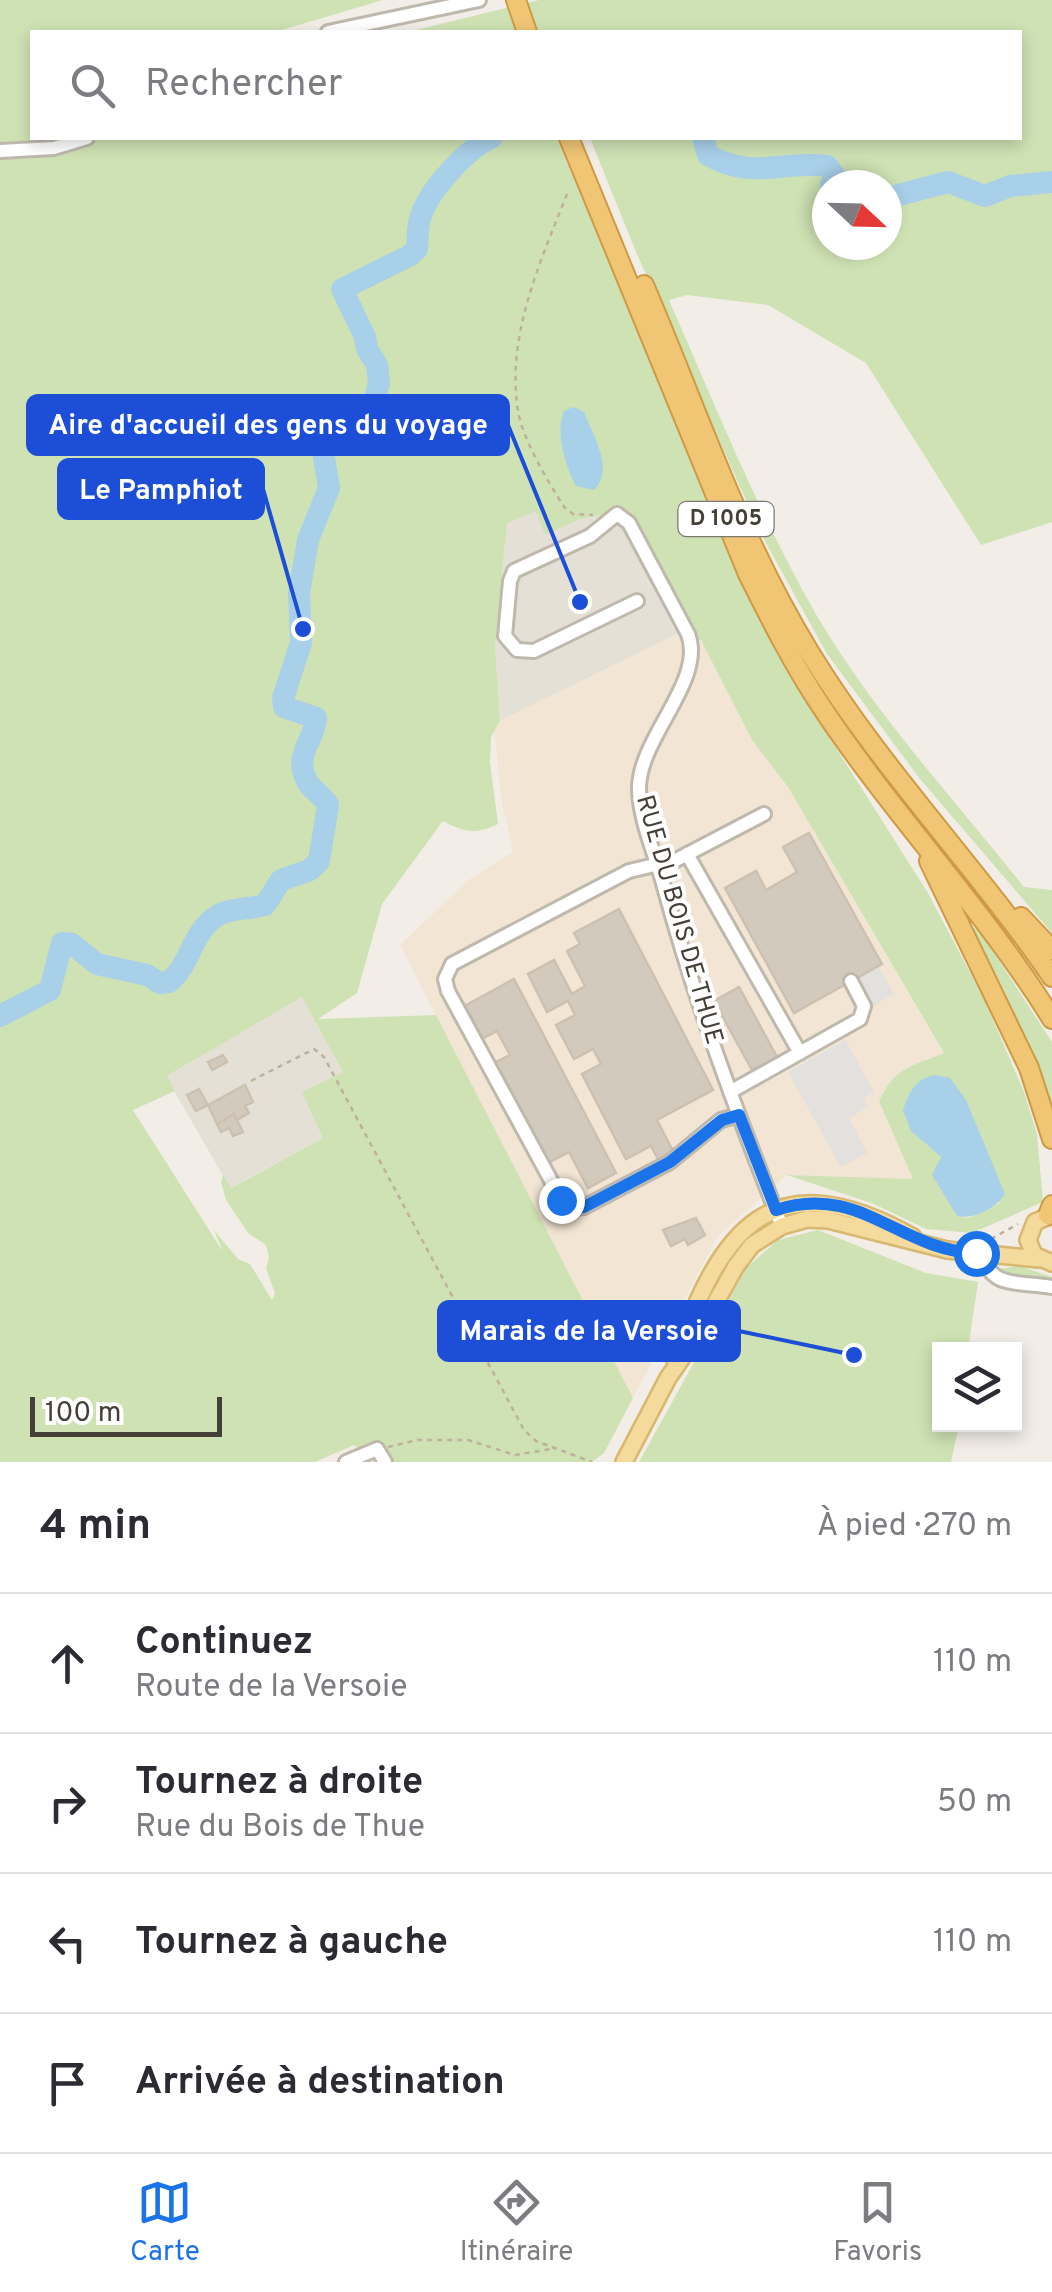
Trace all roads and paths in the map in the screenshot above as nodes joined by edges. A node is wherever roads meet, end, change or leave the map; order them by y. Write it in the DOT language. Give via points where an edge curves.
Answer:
graph roads {
  1 [pos="479,0"];
  2 [pos="516,0"];
  3 [pos="527,0"];
  4 [pos="436,4"];
  5 [pos="336,30"];
  6 [pos="526,30"];
  7 [pos="537,30"];
  8 [pos="80,140"];
  9 [pos="570,140"];
  10 [pos="582,140"];
  11 [pos="0,151"];
  12 [pos="566,194"];
  13 [pos="651,317"];
  14 [pos="617,514"];
  15 [pos="637,601"];
  16 [pos="764,814"];
  17 [pos="910,825"];
  18 [pos="960,852"];
  19 [pos="687,854"];
  20 [pos="658,866"];
  21 [pos="1052,950"];
  22 [pos="1052,978"];
  23 [pos="851,981"];
  24 [pos="1052,1019"];
  25 [pos="800,1053"];
  26 [pos="251,1081"];
  27 [pos="730,1092"];
  28 [pos="739,1115"];
  29 [pos="1052,1140"];
  30 [pos="1041,1216"];
  31 [pos="779,1218"];
  32 [pos="985,1250"];
  33 [pos="1045,1261"];
  34 [pos="1052,1287"];
  35 [pos="558,1448"];
  36 [pos="377,1449"];
  37 [pos="346,1462"];
  38 [pos="386,1462"];
  39 [pos="592,1462"];
  40 [pos="624,1462"];
  1 -- 4 [label="street"];
  2 -- 6 [label="highway"];
  3 -- 7 [label="highway"];
  4 -- 5 [label="street"];
  8 -- 11 [label="street"];
  9 -- 13 [label="highway, D 1005"];
  10 -- 13 [label="highway, D 1005"];
  12 -- 14 [label="path" via="519,335 518,414 565,508"];
  13 -- 17 [label="highway, D 1005" via="773,625 824,710"];
  13 -- 18 [label="highway, D 1005" via="790,620 845,707"];
  14 -- 15 [label="street" via="590,536 514,571 505,636 517,650 534,651"];
  14 -- 20 [label="street, RUE DU BOIS DE THUE" via="631,526 693,650 640,779"];
  16 -- 19 [label="street"];
  17 -- 24 [label="highway, D 1005"];
  17 -- 29 [label="highway" via="1029,1068"];
  18 -- 21 [label="highway"];
  18 -- 22 [label="highway, D 1005"];
  19 -- 20 [label="street"];
  19 -- 25 [label="street"];
  20 -- 27 [label="street, RUE DU BOIS DE THUE" via="696,1003"];
  20 -- 28 [label="street" via="625,873 452,964 446,988 569,1206 584,1207 670,1162 722,1120"];
  23 -- 25 [label="street" via="863,1003 862,1017"];
  25 -- 27 [label="street"];
  26 -- 35 [label="path" via="314,1049 324,1057 524,1430"];
  27 -- 28 [label="street, RUE DU BOIS DE THUE"];
  28 -- 31 [label="street, RUE DU BOIS DE THUE"];
  30 -- 32 [label="main road"];
  30 -- 32 [label="path"];
  30 -- 33 [label="main road" via="1028,1245"];
  31 -- 32 [label="main road" via="828,1220 928,1245"];
  31 -- 40 [label="main road" via="744,1254"];
  32 -- 33 [label="main road"];
  32 -- 34 [label="street" via="986,1268 995,1278"];
  35 -- 36 [label="path" via="515,1454 468,1440 418,1440"];
  35 -- 39 [label="path"];
  36 -- 37 [label="street"];
  36 -- 38 [label="street"];
}
